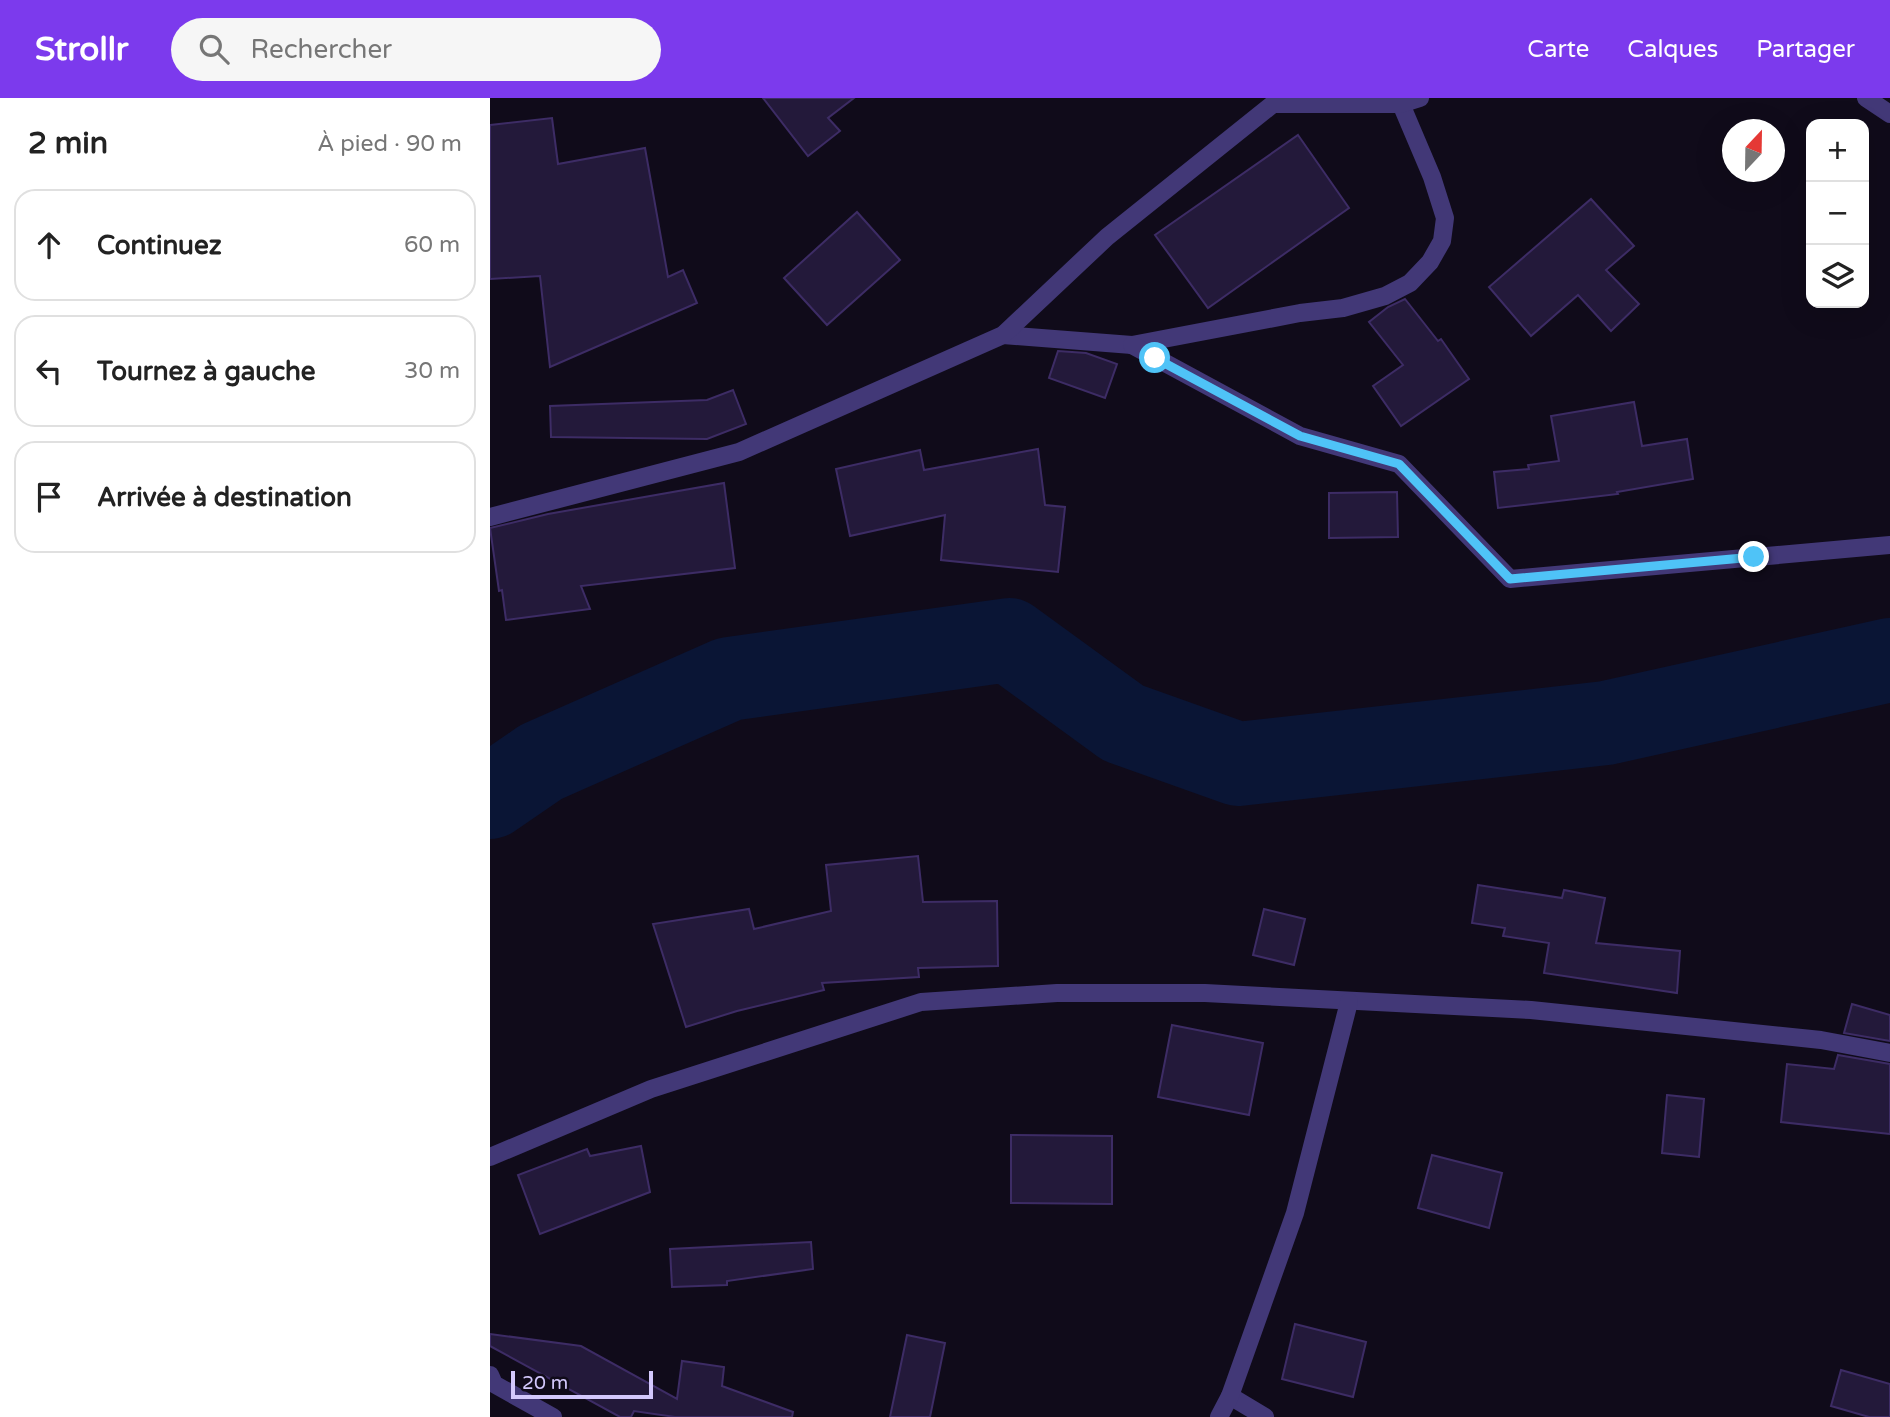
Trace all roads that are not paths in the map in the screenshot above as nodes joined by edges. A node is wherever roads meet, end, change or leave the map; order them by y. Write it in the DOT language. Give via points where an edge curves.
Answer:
graph roads {
  1 [pos="1420,98"];
  2 [pos="1866,98"];
  3 [pos="1276,101"];
  4 [pos="1401,104"];
  5 [pos="1890,114"];
  6 [pos="1003,335"];
  7 [pos="1132,345"];
  8 [pos="490,517"];
  9 [pos="1890,545"];
  10 [pos="1349,1002"];
  11 [pos="1890,1053"];
  12 [pos="490,1157"];
  13 [pos="490,1375"];
  14 [pos="1230,1396"];
  15 [pos="553,1417"];
  16 [pos="1219,1417"];
  17 [pos="1265,1417"];
  1 -- 4 [label="street"];
  2 -- 5 [label="street"];
  3 -- 4 [label="street"];
  3 -- 6 [label="street" via="1107,237"];
  4 -- 7 [label="street" via="1445,218 1442,241 1410,283 1343,309"];
  6 -- 7 [label="street"];
  6 -- 8 [label="street" via="739,452"];
  7 -- 9 [label="street" via="1300,436 1399,464 1510,579"];
  10 -- 11 [label="street" via="1531,1010 1821,1040"];
  10 -- 12 [label="street" via="1205,993 1057,993 921,1002 651,1089"];
  10 -- 14 [label="street" via="1295,1213"];
  13 -- 15 [label="street" via="494,1384"];
  14 -- 16 [label="street"];
  14 -- 17 [label="street"];
}
